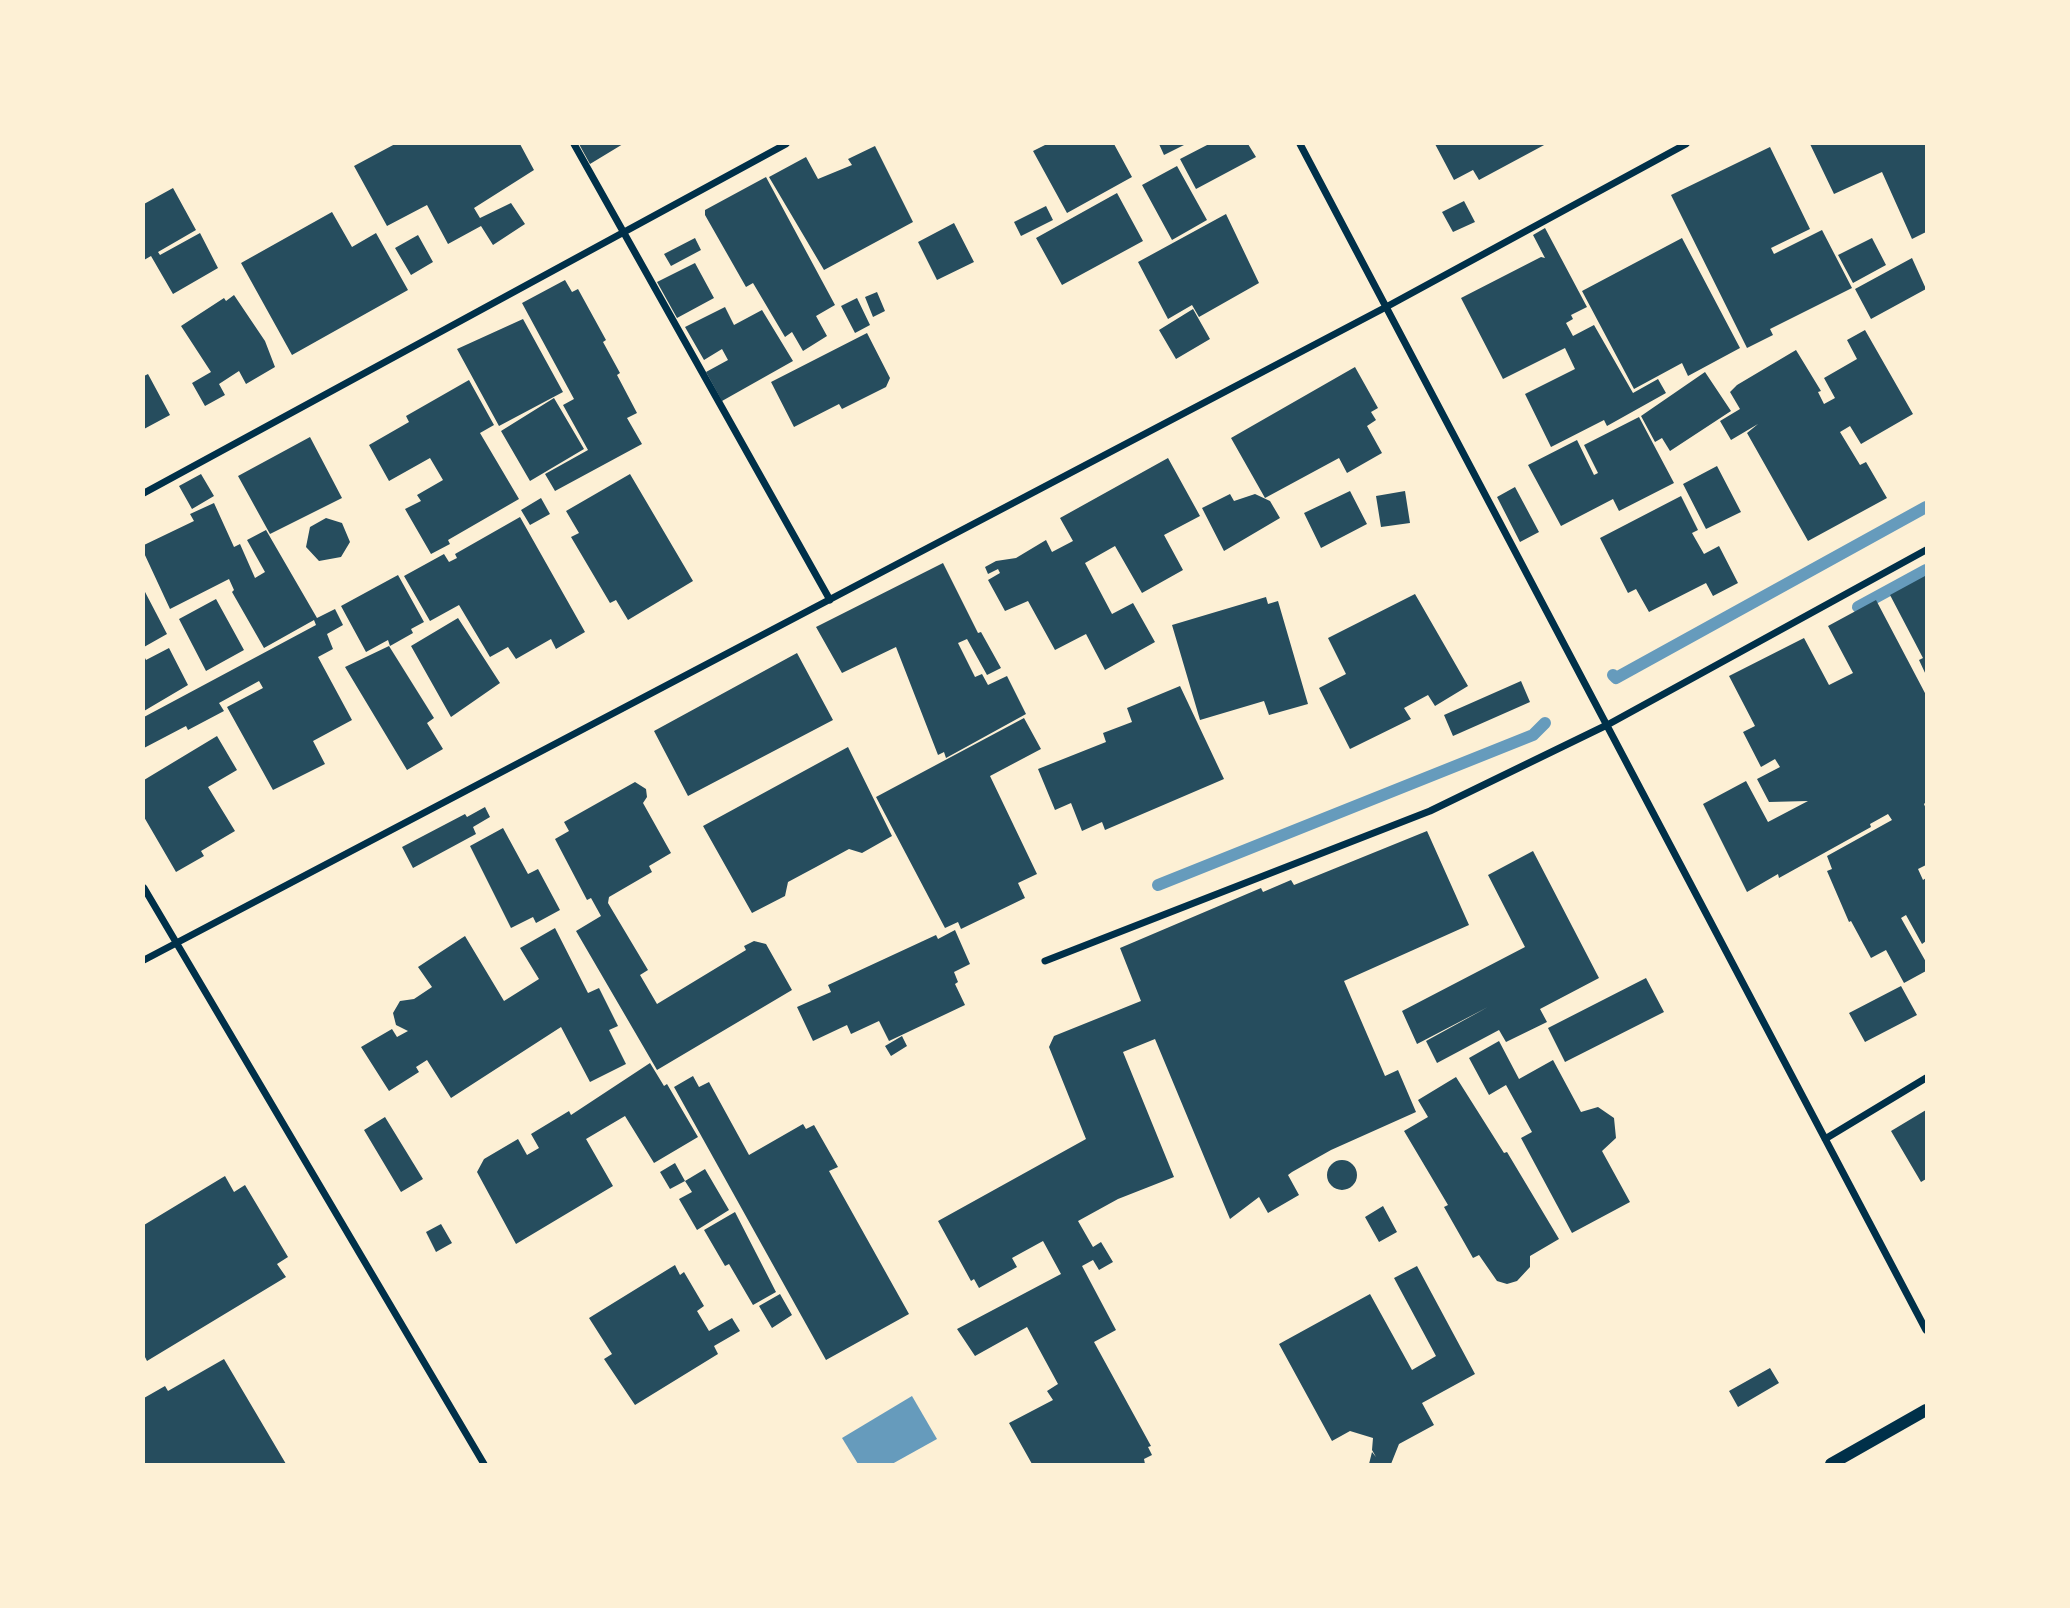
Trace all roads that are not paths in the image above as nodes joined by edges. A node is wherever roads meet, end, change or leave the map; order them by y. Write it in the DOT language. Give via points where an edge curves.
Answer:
graph roads {
  1 [pos="574,144"];
  2 [pos="786,144"];
  3 [pos="1300,144"];
  4 [pos="1686,144"];
  5 [pos="624,229"];
  6 [pos="1388,306"];
  7 [pos="144,493"];
  8 [pos="1927,550"];
  9 [pos="830,600"];
  10 [pos="1609,724"];
  11 [pos="144,888"];
  12 [pos="177,944"];
  13 [pos="144,960"];
  14 [pos="1045,961"];
  15 [pos="1927,1079"];
  16 [pos="1825,1139"];
  17 [pos="1927,1330"];
  18 [pos="1927,1410"];
  19 [pos="484,1465"];
  20 [pos="1831,1465"];
  1 -- 5 [label="street"];
  2 -- 5 [label="street"];
  3 -- 6 [label="street"];
  4 -- 6 [label="street"];
  5 -- 7 [label="street"];
  5 -- 9 [label="street"];
  6 -- 9 [label="street"];
  6 -- 10 [label="street"];
  8 -- 10 [label="street"];
  9 -- 12 [label="street"];
  10 -- 14 [label="street" via="1430,811"];
  10 -- 16 [label="street"];
  11 -- 12 [label="street"];
  12 -- 13 [label="street"];
  12 -- 19 [label="street"];
  15 -- 16 [label="street"];
  16 -- 17 [label="street"];
  18 -- 20 [label="street"];
}
